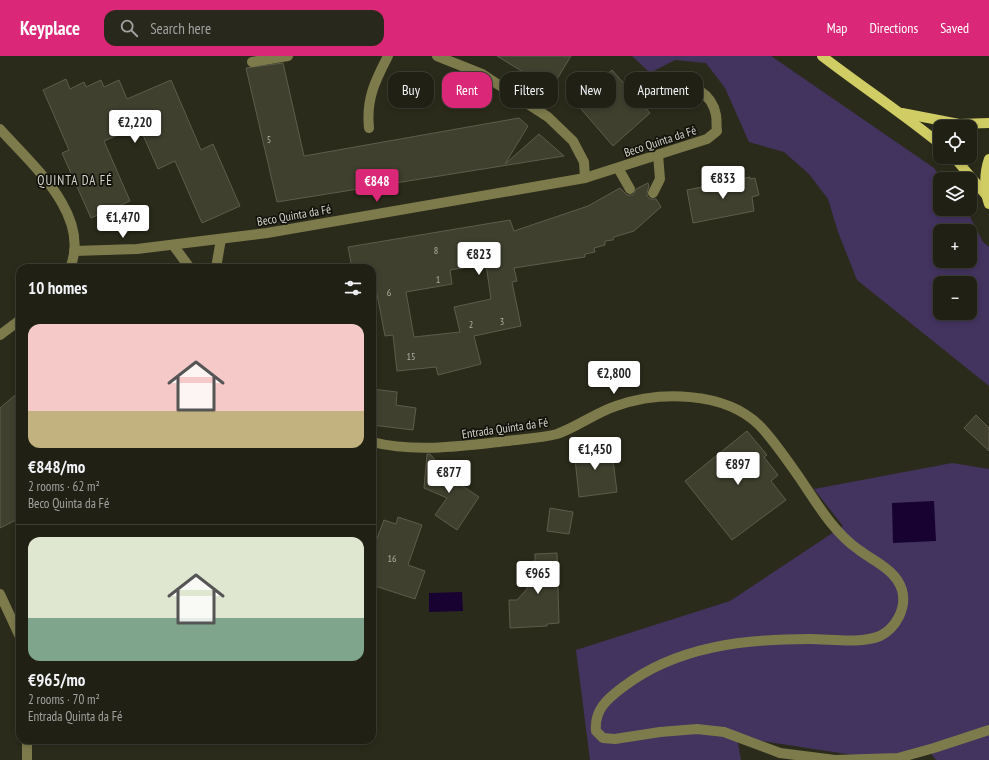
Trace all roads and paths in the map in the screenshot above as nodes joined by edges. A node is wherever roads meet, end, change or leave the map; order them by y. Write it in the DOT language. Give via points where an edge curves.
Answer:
graph roads {
  1 [pos="288,56"];
  2 [pos="388,56"];
  3 [pos="437,56"];
  4 [pos="822,56"];
  5 [pos="252,62"];
  6 [pos="703,94"];
  7 [pos="900,112"];
  8 [pos="989,124"];
  9 [pos="369,128"];
  10 [pos="0,129"];
  11 [pos="933,138"];
  12 [pos="658,155"];
  13 [pos="989,160"];
  14 [pos="959,164"];
  15 [pos="618,168"];
  16 [pos="585,178"];
  17 [pos="630,189"];
  18 [pos="653,192"];
  19 [pos="987,200"];
  20 [pos="221,239"];
  21 [pos="173,245"];
  22 [pos="74,251"];
  23 [pos="71,264"];
  24 [pos="187,264"];
  25 [pos="217,264"];
  26 [pos="16,323"];
  27 [pos="0,335"];
  28 [pos="376,443"];
  29 [pos="0,594"];
  30 [pos="16,628"];
  31 [pos="989,730"];
  32 [pos="27,744"];
  33 [pos="27,760"];
  1 -- 5 [label="street"];
  2 -- 9 [label="street" via="372,88 368,114"];
  3 -- 16 [label="street" via="482,74 548,117 573,141 584,162"];
  4 -- 7 [label="main road"];
  6 -- 12 [label="street, Beco Quinta da Fé" via="716,115 716,131 707,139"];
  7 -- 8 [label="main road" via="959,124"];
  7 -- 11 [label="main road"];
  10 -- 22 [label="street" via="62,202 72,222"];
  12 -- 15 [label="street, Beco Quinta da Fé"];
  12 -- 18 [label="street" via="660,179"];
  13 -- 19 [label="main road" via="985,169"];
  14 -- 19 [label="main road"];
  15 -- 16 [label="street, Beco Quinta da Fé"];
  15 -- 17 [label="street"];
  16 -- 20 [label="street, Beco Quinta da Fé"];
  20 -- 21 [label="street, Beco Quinta da Fé"];
  20 -- 25 [label="street"];
  21 -- 22 [label="street, Beco Quinta da Fé" via="137,250"];
  21 -- 24 [label="street"];
  22 -- 23 [label="street"];
  26 -- 27 [label="street"];
  28 -- 31 [label="street, Entrada Quinta da Fé" via="392,447 458,447 533,438 557,433 616,406 677,395 723,404 742,412 758,424 775,443 842,537 890,572 898,581 903,593 903,608 889,631 877,637 857,640 744,641 685,655 631,681 614,694 599,710 595,720 596,731 603,738 615,739 696,729 724,732 780,753 835,760 898,758"];
  29 -- 30 [label="street"];
  32 -- 33 [label="street"];
}
